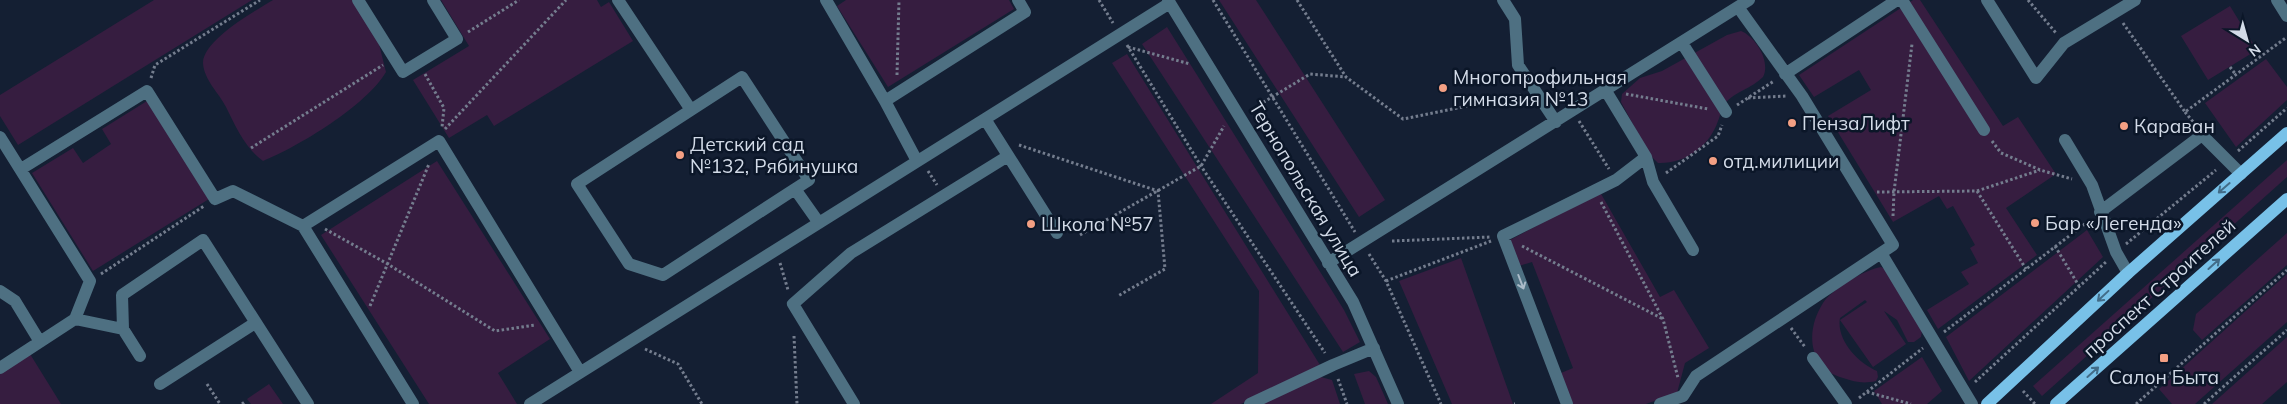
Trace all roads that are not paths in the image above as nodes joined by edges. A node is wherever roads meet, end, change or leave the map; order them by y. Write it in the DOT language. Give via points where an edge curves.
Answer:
graph roads {
  1 [pos="358,0"];
  2 [pos="433,0"];
  3 [pos="618,0"];
  4 [pos="826,0"];
  5 [pos="1018,0"];
  6 [pos="1503,0"];
  7 [pos="1897,0"];
  8 [pos="1902,0"];
  9 [pos="1987,0"];
  10 [pos="2135,0"];
  11 [pos="2277,0"];
  12 [pos="1169,2"];
  13 [pos="1744,3"];
  14 [pos="2287,15"];
  15 [pos="1682,43"];
  16 [pos="1785,74"];
  17 [pos="1606,91"];
  18 [pos="885,101"];
  19 [pos="691,110"];
  20 [pos="1726,112"];
  21 [pos="984,119"];
  22 [pos="1556,122"];
  23 [pos="1984,130"];
  24 [pos="2287,133"];
  25 [pos="0,137"];
  26 [pos="2064,140"];
  27 [pos="1008,156"];
  28 [pos="1646,157"];
  29 [pos="919,160"];
  30 [pos="21,169"];
  31 [pos="2241,174"];
  32 [pos="795,189"];
  33 [pos="2287,200"];
  34 [pos="2100,212"];
  35 [pos="819,223"];
  36 [pos="307,224"];
  37 [pos="1057,233"];
  38 [pos="1693,250"];
  39 [pos="1881,253"];
  40 [pos="1328,262"];
  41 [pos="2128,273"];
  42 [pos="0,291"];
  43 [pos="75,320"];
  44 [pos="255,323"];
  45 [pos="123,329"];
  46 [pos="40,342"];
  47 [pos="1374,348"];
  48 [pos="140,356"];
  49 [pos="1813,358"];
  50 [pos="0,368"];
  51 [pos="580,372"];
  52 [pos="160,384"];
  53 [pos="308,404"];
  54 [pos="413,404"];
  55 [pos="530,404"];
  56 [pos="854,404"];
  57 [pos="1250,404"];
  58 [pos="1398,404"];
  59 [pos="1567,404"];
  60 [pos="1660,404"];
  61 [pos="1846,404"];
  62 [pos="1972,404"];
  63 [pos="1987,404"];
  64 [pos="2056,404"];
  1 -- 2 [label="street" via="403,72 457,39"];
  3 -- 19 [label="street"];
  4 -- 18 [label="street"];
  5 -- 18 [label="street" via="1025,12"];
  6 -- 22 [label="street" via="1515,19 1518,65"];
  7 -- 16 [label="street"];
  8 -- 23 [label="street"];
  9 -- 10 [label="street" via="2036,78 2064,43"];
  11 -- 14 [label="street"];
  12 -- 21 [label="street"];
  12 -- 40 [label="street, Тернопольская улица"];
  13 -- 15 [label="street"];
  13 -- 16 [label="street"];
  15 -- 17 [label="street"];
  15 -- 20 [label="street"];
  16 -- 39 [label="street" via="1802,96 1893,245"];
  17 -- 22 [label="street"];
  17 -- 28 [label="street"];
  18 -- 29 [label="street"];
  19 -- 32 [label="street" via="742,77 809,180"];
  19 -- 32 [label="street" via="577,184 629,264 663,275"];
  21 -- 27 [label="street"];
  21 -- 29 [label="street"];
  22 -- 40 [label="street"];
  24 -- 31 [label="main road, проспект Строителей"];
  25 -- 30 [label="street"];
  26 -- 34 [label="street" via="2092,185"];
  27 -- 37 [label="street"];
  27 -- 56 [label="street" via="852,253 793,304"];
  28 -- 38 [label="street" via="1653,182"];
  28 -- 59 [label="street, one-way" via="1616,180 1503,236"];
  29 -- 35 [label="street"];
  30 -- 36 [label="street" via="147,91 215,199 233,191"];
  30 -- 43 [label="street" via="90,281"];
  31 -- 34 [label="street" via="2202,135"];
  31 -- 41 [label="main road, проспект Строителей, one-way"];
  32 -- 35 [label="street"];
  64 -- 33 [label="main road, проспект Строителей, one-way"];
  34 -- 41 [label="street"];
  35 -- 51 [label="street"];
  36 -- 51 [label="street" via="439,140"];
  36 -- 54 [label="street"];
  39 -- 60 [label="street" via="1696,376 1683,396"];
  39 -- 62 [label="street"];
  40 -- 47 [label="street, Тернопольская улица" via="1353,302"];
  41 -- 63 [label="main road, проспект Строителей, one-way"];
  42 -- 46 [label="street" via="15,301"];
  43 -- 45 [label="street"];
  43 -- 46 [label="street"];
  44 -- 45 [label="street" via="203,240 122,294"];
  44 -- 52 [label="street"];
  44 -- 53 [label="street"];
  45 -- 48 [label="street"];
  46 -- 50 [label="street"];
  47 -- 57 [label="street" via="1332,364"];
  47 -- 58 [label="street, Тернопольская улица"];
  49 -- 61 [label="street"];
  51 -- 55 [label="street"];
}
